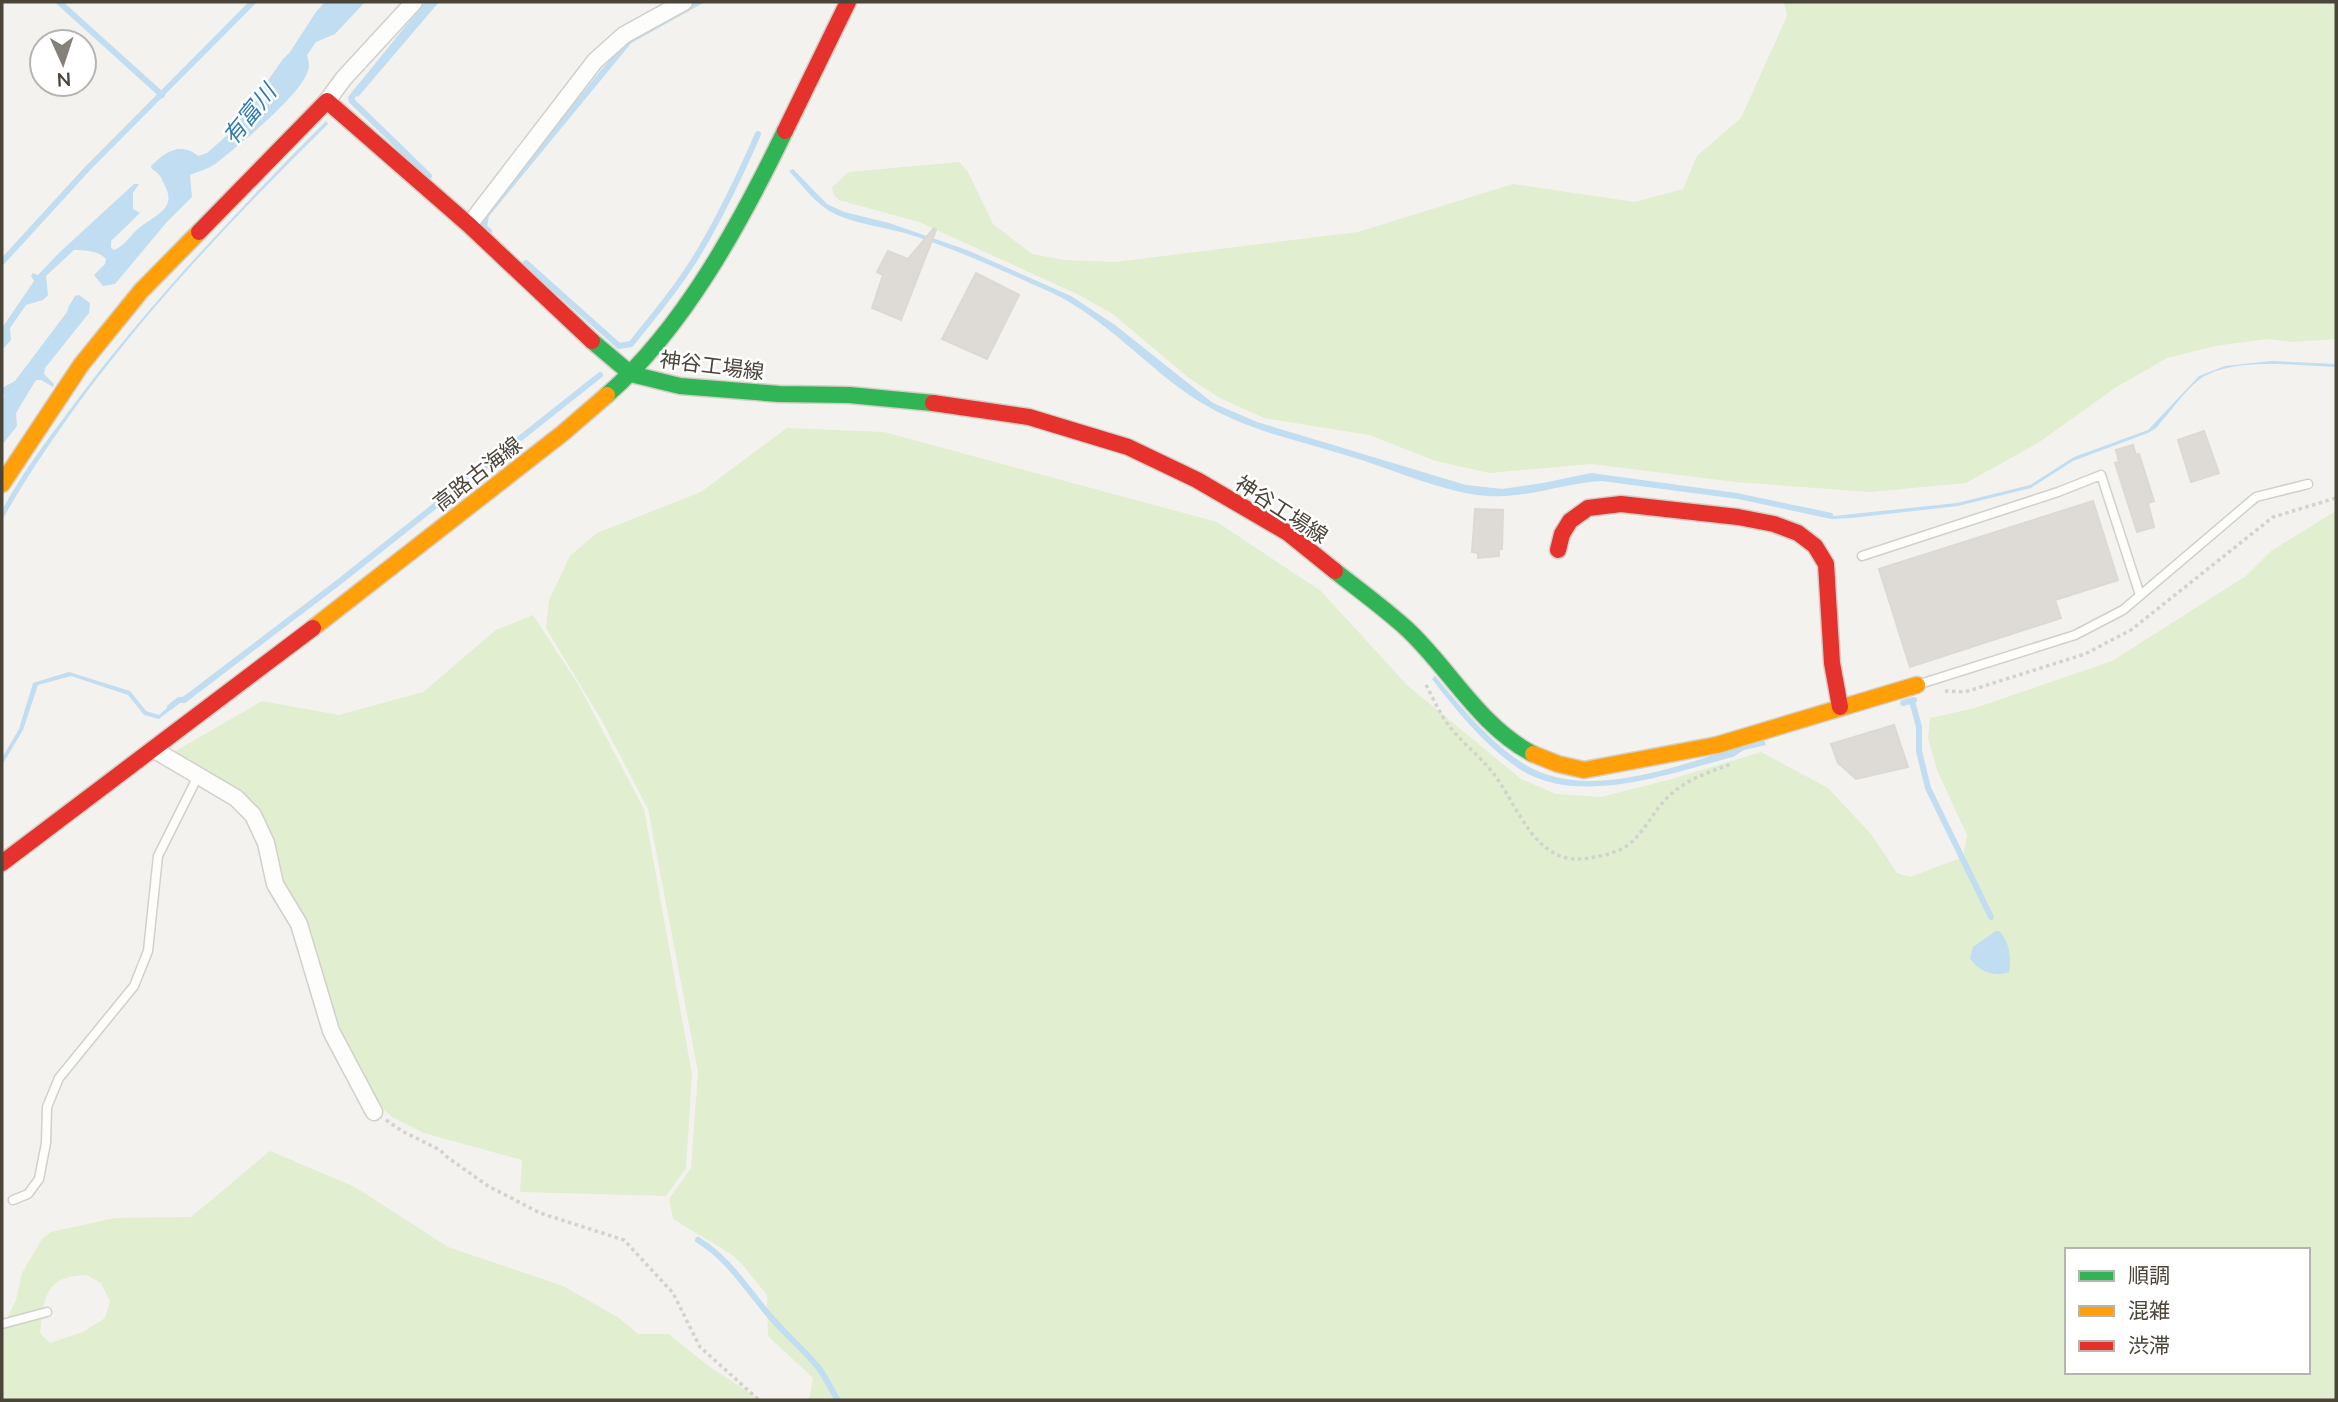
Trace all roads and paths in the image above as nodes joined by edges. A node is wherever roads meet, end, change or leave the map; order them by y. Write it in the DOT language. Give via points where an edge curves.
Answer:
graph roads {
  1 [pos="414,2"];
  2 [pos="684,2"];
  3 [pos="848,2"];
  4 [pos="327,101"];
  5 [pos="468,225"];
  6 [pos="631,374"];
  7 [pos="2,484"];
  8 [pos="2308,484"];
  9 [pos="1558,550"];
  10 [pos="1861,556"];
  11 [pos="2140,595"];
  12 [pos="1917,685"];
  13 [pos="1840,707"];
  14 [pos="153,749"];
  15 [pos="198,776"];
  16 [pos="2,863"];
  17 [pos="374,1112"];
  18 [pos="13,1200"];
  19 [pos="47,1312"];
  20 [pos="2,1324"];
  21 [pos="759,1400"];
  1 -- 4 [label="street"];
  2 -- 5 [label="street" via="624,34 596,61"];
  3 -- 6 [label="street, 高路古海線" via="772,158 714,262"];
  4 -- 5 [label="street"];
  4 -- 7 [label="street" via="141,291 81,365"];
  5 -- 6 [label="street"];
  6 -- 13 [label="street, 神谷工場線" via="680,386 956,405 1029,417 1129,447 1288,533 1408,630 1500,731 1530,753 1558,764 1584,770 1717,745"];
  6 -- 14 [label="street, 高路古海線" via="552,442"];
  8 -- 11 [label="lane" via="2256,497"];
  9 -- 13 [label="street" via="1570,521 1588,509 1620,503 1774,523 1798,533 1826,564 1832,663"];
  10 -- 11 [label="lane" via="2101,475"];
  11 -- 12 [label="lane" via="2123,610 2075,635"];
  12 -- 13 [label="street, 神谷工場線"];
  14 -- 15 [label="street"];
  14 -- 16 [label="street, 高路古海線"];
  15 -- 17 [label="street" via="253,815 266,843 275,884 299,924 331,1031"];
  15 -- 18 [label="lane" via="158,856 148,951 134,986 59,1078 47,1107 39,1179 28,1194"];
  17 -- 21 [label="path" via="440,1150 488,1186 540,1213 624,1240 673,1293 701,1347"];
  19 -- 20 [label="lane"];
}
